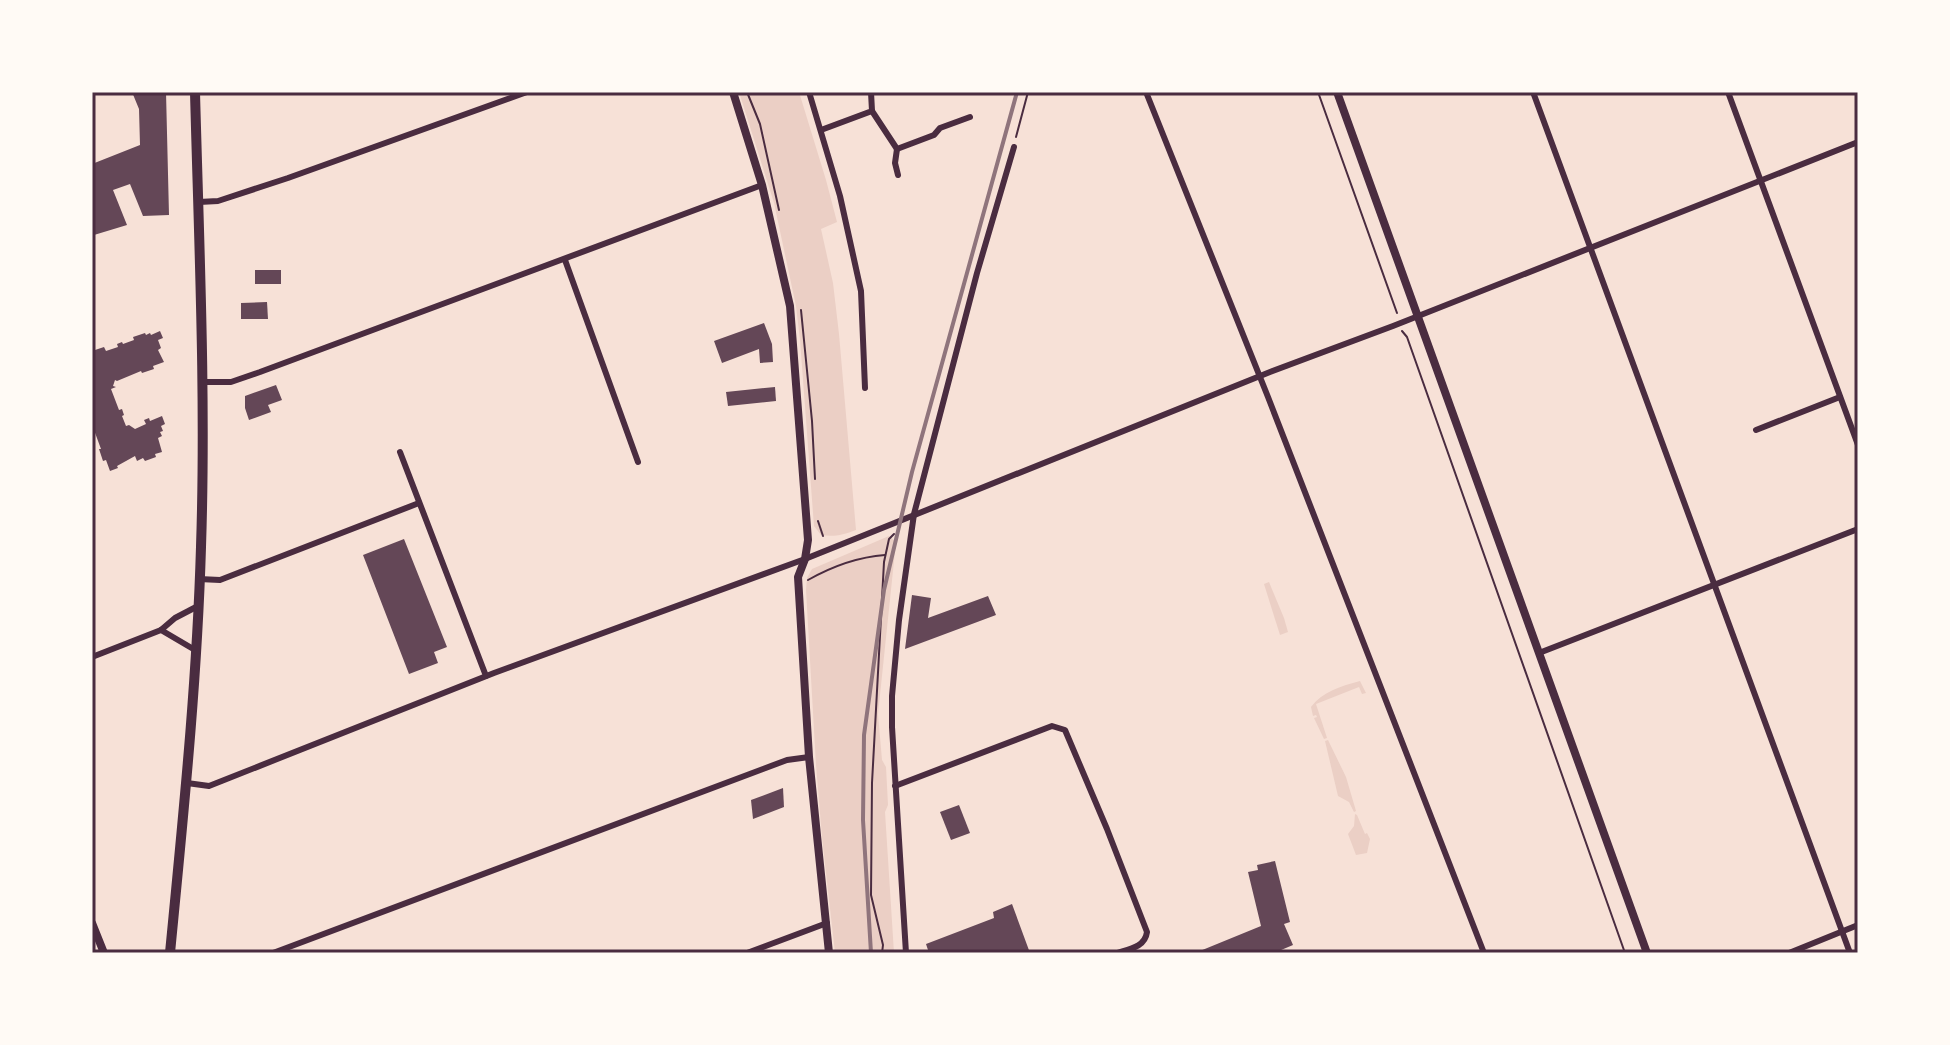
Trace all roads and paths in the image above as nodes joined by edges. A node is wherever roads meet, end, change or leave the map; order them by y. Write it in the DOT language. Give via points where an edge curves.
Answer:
graph roads {
  1 [pos="195,92"];
  2 [pos="527,92"];
  3 [pos="733,92"];
  4 [pos="809,92"];
  5 [pos="871,92"];
  6 [pos="1028,92"];
  7 [pos="1146,92"];
  8 [pos="1318,92"];
  9 [pos="1337,92"];
  10 [pos="1533,92"];
  11 [pos="1728,92"];
  12 [pos="872,111"];
  13 [pos="970,117"];
  14 [pos="821,130"];
  15 [pos="1017,134"];
  16 [pos="1858,142"];
  17 [pos="1014,147"];
  18 [pos="897,149"];
  19 [pos="898,175"];
  20 [pos="1761,180"];
  21 [pos="762,185"];
  22 [pos="199,202"];
  23 [pos="1591,247"];
  24 [pos="565,260"];
  25 [pos="1397,316"];
  26 [pos="1417,316"];
  27 [pos="1402,331"];
  28 [pos="1260,377"];
  29 [pos="202,382"];
  30 [pos="865,388"];
  31 [pos="1840,397"];
  32 [pos="1756,430"];
  33 [pos="1858,445"];
  34 [pos="400,452"];
  35 [pos="638,462"];
  36 [pos="419,503"];
  37 [pos="914,514"];
  38 [pos="1858,529"];
  39 [pos="889,539"];
  40 [pos="886,555"];
  41 [pos="805,559"];
  42 [pos="827,563"];
  43 [pos="828,570"];
  44 [pos="199,579"];
  45 [pos="799,585"];
  46 [pos="1714,585"];
  47 [pos="198,606"];
  48 [pos="161,630"];
  49 [pos="195,650"];
  50 [pos="1539,653"];
  51 [pos="92,657"];
  52 [pos="486,676"];
  53 [pos="809,757"];
  54 [pos="187,783"];
  55 [pos="895,786"];
  56 [pos="92,923"];
  57 [pos="827,923"];
  58 [pos="1858,925"];
  59 [pos="1842,932"];
  60 [pos="104,953"];
  61 [pos="170,953"];
  62 [pos="273,953"];
  63 [pos="747,953"];
  64 [pos="829,953"];
  65 [pos="882,953"];
  66 [pos="906,953"];
  67 [pos="1117,953"];
  68 [pos="1484,953"];
  69 [pos="1625,953"];
  70 [pos="1647,953"];
  71 [pos="1789,953"];
  72 [pos="1850,953"];
  1 -- 22 [label="main road"];
  2 -- 22 [label="street" via="288,178"];
  3 -- 21 [label="street"];
  4 -- 14 [label="street"];
  5 -- 12 [label="street"];
  6 -- 15 [label="path"];
  7 -- 28 [label="street"];
  8 -- 25 [label="path"];
  9 -- 26 [label="street"];
  10 -- 23 [label="street"];
  11 -- 20 [label="street"];
  12 -- 14 [label="street"];
  12 -- 18 [label="street"];
  13 -- 18 [label="street"];
  14 -- 30 [label="street" via="861,291"];
  16 -- 20 [label="street"];
  17 -- 37 [label="street"];
  18 -- 19 [label="street"];
  20 -- 23 [label="street"];
  20 -- 31 [label="street"];
  21 -- 24 [label="street"];
  21 -- 41 [label="street" via="790,306 808,540"];
  22 -- 29 [label="main road"];
  23 -- 26 [label="street"];
  23 -- 46 [label="street"];
  24 -- 29 [label="street" via="231,382"];
  24 -- 35 [label="street"];
  26 -- 28 [label="street"];
  26 -- 50 [label="street"];
  27 -- 69 [label="path"];
  28 -- 37 [label="street"];
  28 -- 68 [label="street"];
  29 -- 44 [label="main road"];
  31 -- 32 [label="street"];
  31 -- 33 [label="street"];
  34 -- 36 [label="street"];
  36 -- 44 [label="street" via="220,580"];
  36 -- 52 [label="street"];
  37 -- 41 [label="street"];
  37 -- 55 [label="street" via="892,696"];
  38 -- 46 [label="street"];
  39 -- 40 [label="path"];
  40 -- 43 [label="path"];
  40 -- 65 [label="path" via="872,773 871,895"];
  41 -- 45 [label="street"];
  41 -- 52 [label="street"];
  42 -- 43 [label="path"];
  43 -- 45 [label="path"];
  44 -- 47 [label="main road"];
  45 -- 53 [label="street"];
  46 -- 50 [label="street"];
  46 -- 59 [label="street"];
  47 -- 48 [label="street"];
  47 -- 49 [label="main road"];
  48 -- 49 [label="street"];
  48 -- 51 [label="street"];
  49 -- 54 [label="main road"];
  50 -- 70 [label="street"];
  52 -- 54 [label="street" via="209,786"];
  53 -- 57 [label="street"];
  53 -- 62 [label="street" via="787,760"];
  54 -- 61 [label="main road"];
  55 -- 66 [label="street"];
  55 -- 67 [label="street" via="1052,726 1062,727 1147,932 1142,944"];
  56 -- 60 [label="street"];
  57 -- 63 [label="street"];
  57 -- 64 [label="street"];
  58 -- 59 [label="street"];
  59 -- 71 [label="street"];
  59 -- 72 [label="street"];
}
